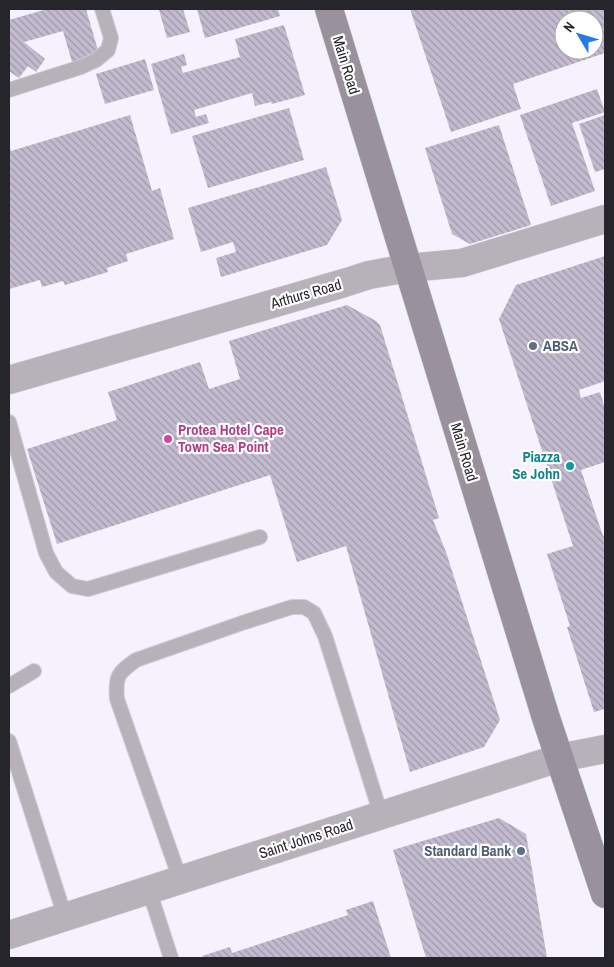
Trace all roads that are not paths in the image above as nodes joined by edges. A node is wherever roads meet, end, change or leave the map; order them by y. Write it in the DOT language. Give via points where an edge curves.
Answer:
graph roads {
  1 [pos="102,9"];
  2 [pos="329,9"];
  3 [pos="9,90"];
  4 [pos="605,219"];
  5 [pos="408,268"];
  6 [pos="9,380"];
  7 [pos="9,422"];
  8 [pos="260,537"];
  9 [pos="34,671"];
  10 [pos="9,686"];
  11 [pos="9,742"];
  12 [pos="605,749"];
  13 [pos="559,758"];
  14 [pos="381,815"];
  15 [pos="180,879"];
  16 [pos="149,890"];
  17 [pos="605,894"];
  18 [pos="65,917"];
  19 [pos="9,935"];
  20 [pos="171,958"];
  1 -- 3 [label="lane" via="111,38 108,50 80,67"];
  2 -- 5 [label="main road, Main Road"];
  4 -- 5 [label="street, Arthurs Road" via="462,263"];
  5 -- 6 [label="street, Arthurs Road" via="369,275"];
  5 -- 13 [label="main road, Main Road"];
  7 -- 8 [label="lane" via="46,553 56,572 72,586 88,589"];
  9 -- 10 [label="lane"];
  11 -- 18 [label="lane"];
  12 -- 13 [label="street, Saint Johns Road"];
  13 -- 14 [label="street, Saint Johns Road"];
  13 -- 17 [label="main road, Main Road"];
  14 -- 15 [label="street, Saint Johns Road"];
  14 -- 15 [label="lane" via="325,636 314,613 304,607 292,607 136,660 122,670 116,684 117,699"];
  15 -- 16 [label="street, Saint Johns Road"];
  16 -- 18 [label="street, Saint Johns Road"];
  16 -- 20 [label="lane"];
  18 -- 19 [label="street, Saint Johns Road"];
}
